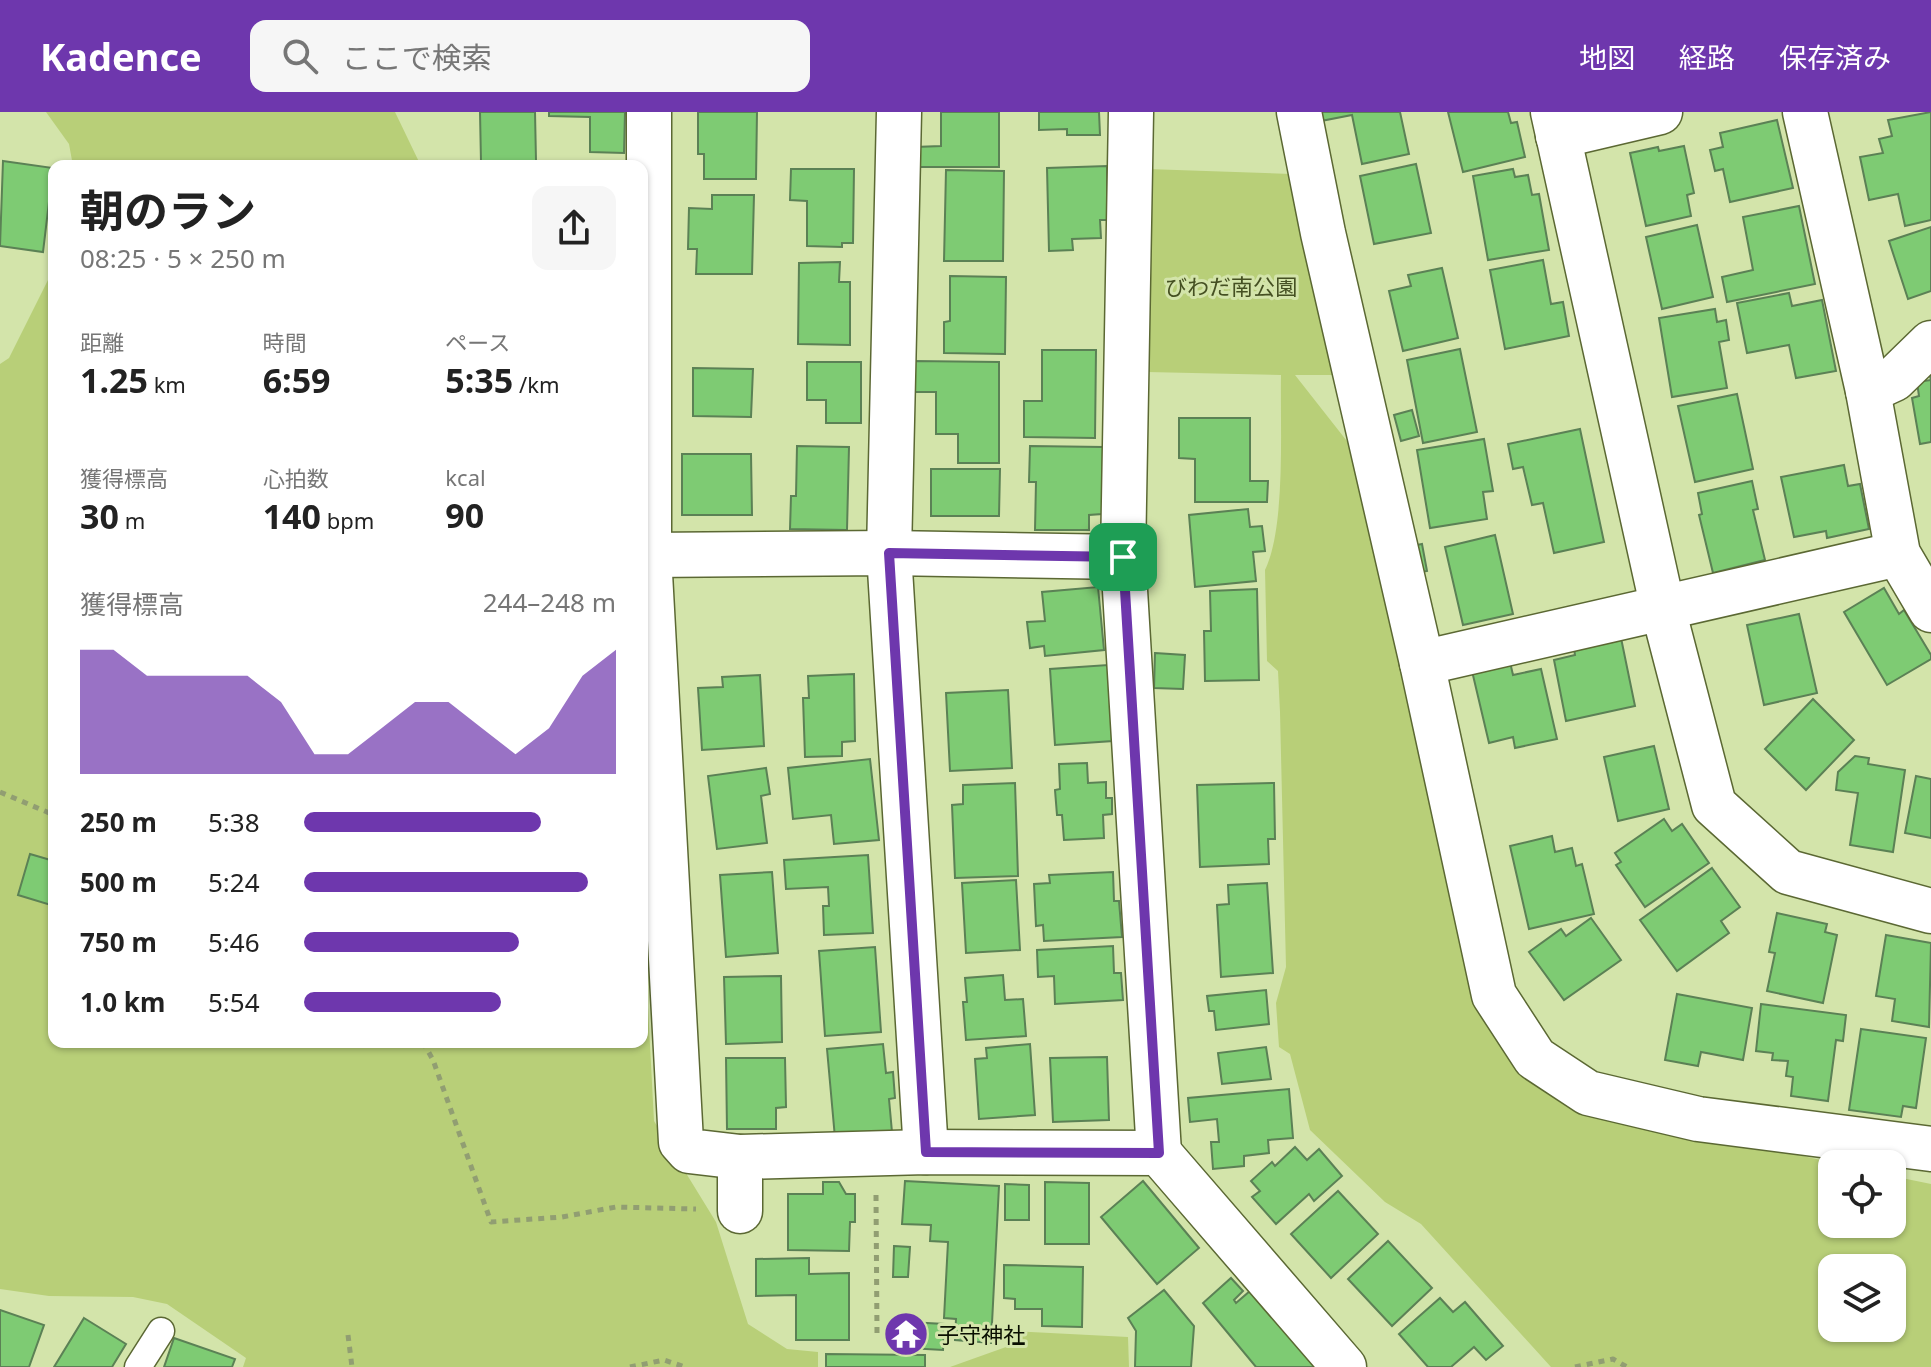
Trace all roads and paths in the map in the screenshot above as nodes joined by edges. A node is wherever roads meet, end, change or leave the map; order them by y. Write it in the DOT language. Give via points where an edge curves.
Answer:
graph roads {
  1 [pos="649,112"];
  2 [pos="899,112"];
  3 [pos="1131,112"];
  4 [pos="1299,112"];
  5 [pos="1660,112"];
  6 [pos="1805,112"];
  7 [pos="1555,124"];
  8 [pos="647,160"];
  9 [pos="1931,343"];
  10 [pos="1868,391"];
  11 [pos="648,520"];
  12 [pos="889,553"];
  13 [pos="1898,554"];
  14 [pos="649,555"];
  15 [pos="1123,557"];
  16 [pos="1663,609"];
  17 [pos="1931,610"];
  18 [pos="1422,663"];
  19 [pos="0,792"];
  20 [pos="48,812"];
  21 [pos="1931,911"];
  22 [pos="426,1048"];
  23 [pos="1931,1149"];
  24 [pos="926,1152"];
  25 [pos="1159,1153"];
  26 [pos="876,1154"];
  27 [pos="740,1157"];
  28 [pos="740,1211"];
  29 [pos="161,1331"];
  30 [pos="877,1334"];
  31 [pos="348,1335"];
  32 [pos="138,1367"];
  33 [pos="352,1367"];
  34 [pos="630,1367"];
  35 [pos="685,1367"];
  36 [pos="1344,1367"];
  37 [pos="1575,1367"];
  38 [pos="1627,1367"];
  1 -- 8 [label="street"];
  2 -- 12 [label="street"];
  3 -- 15 [label="street"];
  4 -- 18 [label="street"];
  5 -- 7 [label="street"];
  6 -- 10 [label="street"];
  7 -- 16 [label="street"];
  9 -- 10 [label="street" via="1894,379"];
  10 -- 13 [label="street"];
  11 -- 14 [label="street"];
  12 -- 14 [label="street"];
  12 -- 15 [label="street"];
  12 -- 24 [label="street"];
  13 -- 16 [label="street"];
  13 -- 17 [label="street"];
  14 -- 27 [label="street" via="681,1142 689,1151"];
  15 -- 25 [label="street"];
  16 -- 18 [label="street"];
  16 -- 21 [label="street" via="1714,805 1788,872"];
  18 -- 23 [label="street" via="1494,995 1535,1058 1588,1093 1698,1119"];
  19 -- 20 [label="path"];
  22 -- 28 [label="path" via="491,1222 616,1207"];
  24 -- 25 [label="street"];
  24 -- 26 [label="street"];
  25 -- 36 [label="street"];
  26 -- 27 [label="street"];
  26 -- 30 [label="path"];
  27 -- 28 [label="street"];
  29 -- 32 [label="lane"];
  31 -- 33 [label="path"];
  34 -- 35 [label="path" via="664,1360"];
  37 -- 38 [label="path" via="1613,1359"];
}
